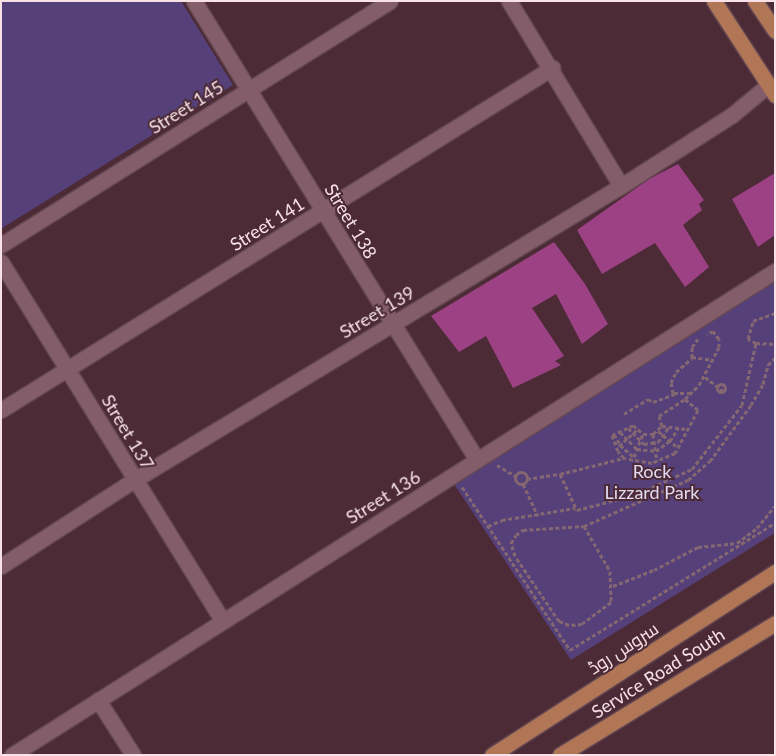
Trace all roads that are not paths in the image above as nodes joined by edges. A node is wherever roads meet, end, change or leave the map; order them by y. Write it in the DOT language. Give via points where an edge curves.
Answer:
graph roads {
  1 [pos="194,1"];
  2 [pos="390,1"];
  3 [pos="508,1"];
  4 [pos="714,1"];
  5 [pos="755,1"];
  6 [pos="775,31"];
  7 [pos="552,68"];
  8 [pos="249,90"];
  9 [pos="771,90"];
  10 [pos="621,186"];
  11 [pos="324,212"];
  12 [pos="1,245"];
  13 [pos="1,262"];
  14 [pos="775,271"];
  15 [pos="392,324"];
  16 [pos="68,370"];
  17 [pos="1,410"];
  18 [pos="484,460"];
  19 [pos="134,480"];
  20 [pos="1,566"];
  21 [pos="775,572"];
  22 [pos="224,621"];
  23 [pos="775,623"];
  24 [pos="98,700"];
  25 [pos="12,755"];
  26 [pos="133,755"];
  27 [pos="492,755"];
  28 [pos="560,755"];
  1 -- 8 [label="street, Street 138"];
  2 -- 8 [label="street, Street 145"];
  3 -- 7 [label="street"];
  4 -- 9 [label="main road"];
  5 -- 6 [label="main road"];
  7 -- 10 [label="street"];
  7 -- 11 [label="street, Street 141"];
  8 -- 11 [label="street, Street 138"];
  8 -- 12 [label="street, Street 145"];
  9 -- 10 [label="street, Street 139"];
  10 -- 15 [label="street, Street 139"];
  11 -- 15 [label="street, Street 138"];
  11 -- 16 [label="street, Street 141"];
  13 -- 16 [label="street, Street 137"];
  14 -- 18 [label="street, Street 136"];
  15 -- 18 [label="street, Street 138"];
  15 -- 19 [label="street, Street 139"];
  16 -- 17 [label="street, Street 141"];
  16 -- 19 [label="street, Street 137"];
  18 -- 22 [label="street, Street 136"];
  19 -- 20 [label="street, Street 139"];
  19 -- 22 [label="street, Street 137"];
  21 -- 27 [label="main road, سروس روڈ"];
  22 -- 24 [label="street, Street 136"];
  23 -- 28 [label="main road, Service Road South"];
  24 -- 25 [label="street, Street 136"];
  24 -- 26 [label="street"];
}
